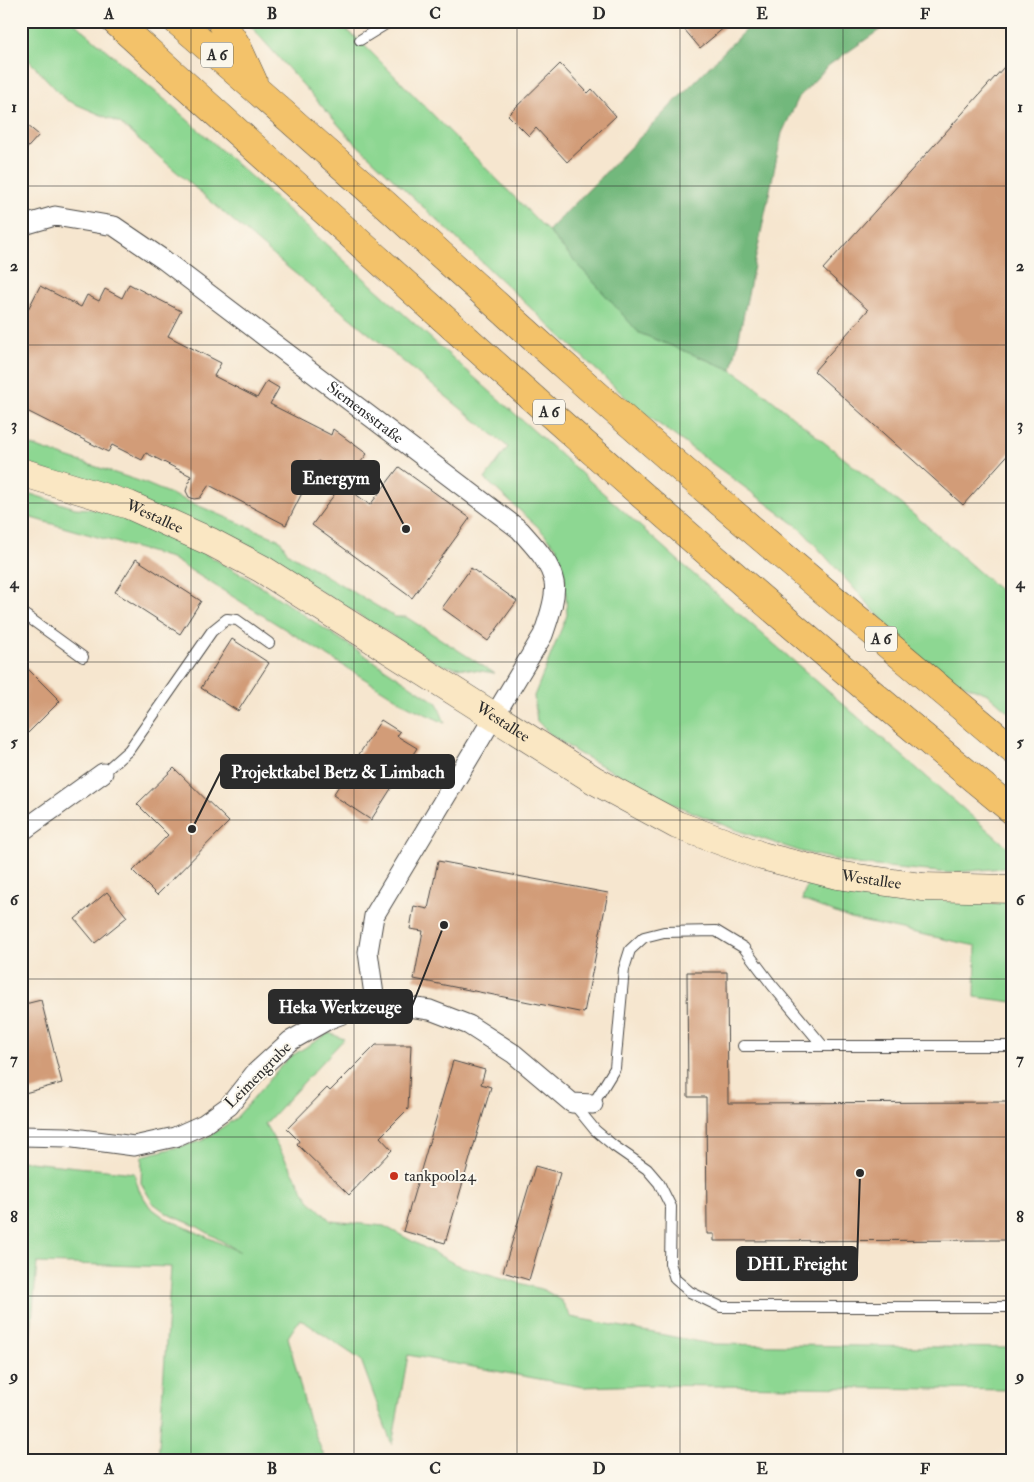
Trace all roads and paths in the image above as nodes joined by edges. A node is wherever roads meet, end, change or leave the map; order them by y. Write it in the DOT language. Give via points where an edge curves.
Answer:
graph roads {
  1 [pos="115,21"];
  2 [pos="177,21"];
  3 [pos="221,21"];
  4 [pos="391,21"];
  5 [pos="360,40"];
  6 [pos="257,89"];
  7 [pos="21,226"];
  8 [pos="21,472"];
  9 [pos="21,612"];
  10 [pos="269,643"];
  11 [pos="83,657"];
  12 [pos="494,716"];
  13 [pos="1013,750"];
  14 [pos="103,773"];
  15 [pos="1013,811"];
  16 [pos="21,832"];
  17 [pos="1008,890"];
  18 [pos="375,1002"];
  19 [pos="743,1046"];
  20 [pos="823,1046"];
  21 [pos="1013,1046"];
  22 [pos="572,1103"];
  23 [pos="593,1104"];
  24 [pos="21,1136"];
  25 [pos="1013,1307"];
  1 -- 15 [label="highway, A 6" via="715,559"];
  2 -- 6 [label="highway, A 6"];
  3 -- 6 [label="highway" via="238,46"];
  4 -- 5 [label="lane"];
  6 -- 13 [label="highway, A 6" via="749,528"];
  7 -- 12 [label="street, Siemensstraße" via="55,216 114,226 164,260 520,530 545,559 554,582 553,604 543,634"];
  8 -- 12 [label="main road, Westallee" via="129,506 211,542 262,569"];
  9 -- 11 [label="lane"];
  10 -- 14 [label="lane" via="237,620 227,619 212,631 130,750"];
  12 -- 17 [label="main road, Westallee" via="594,780 677,825 762,856 837,875 922,887"];
  12 -- 18 [label="street" via="374,916 368,952"];
  14 -- 16 [label="street"];
  18 -- 22 [label="street, Leimengrube" via="430,1010 469,1025 514,1054"];
  18 -- 24 [label="street, Leimengrube" via="329,1019 290,1040 255,1073 228,1106 204,1124 175,1137 134,1146 66,1137"];
  19 -- 20 [label="lane"];
  20 -- 21 [label="lane"];
  20 -- 23 [label="lane" via="744,948 716,932 664,932 644,937 630,950 624,969 615,1068"];
  22 -- 23 [label="street"];
  22 -- 25 [label="lane" via="595,1130 647,1169 659,1183 671,1207 670,1263 675,1279 690,1292 721,1307"];
}
